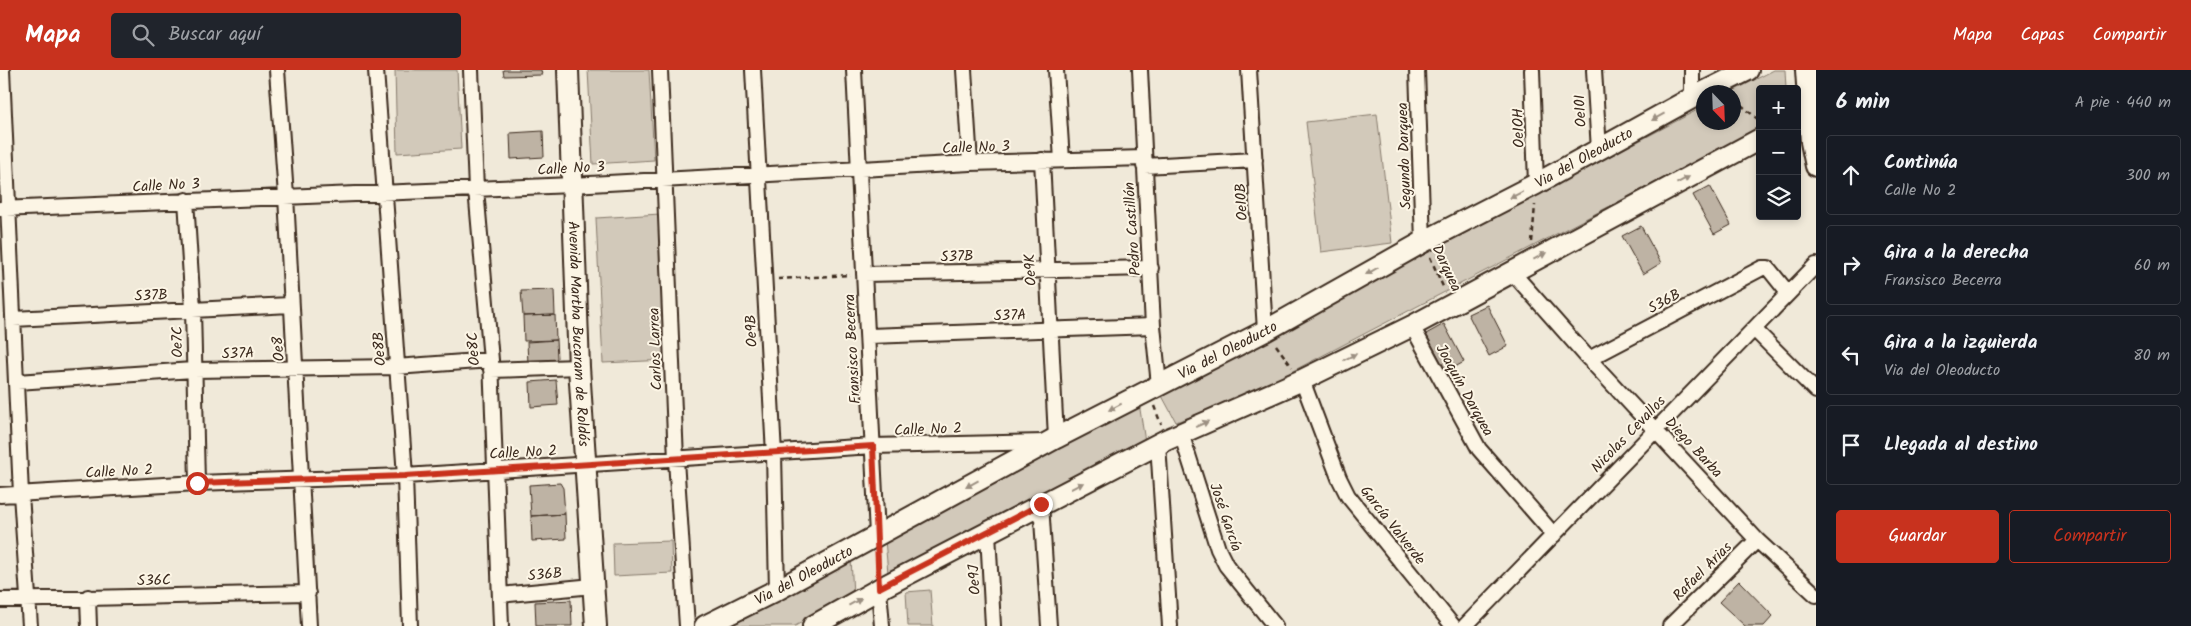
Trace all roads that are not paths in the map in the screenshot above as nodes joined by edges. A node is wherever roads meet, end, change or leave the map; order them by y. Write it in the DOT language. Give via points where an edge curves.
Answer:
graph roads {
  1 [pos="2,70"];
  2 [pos="277,70"];
  3 [pos="376,70"];
  4 [pos="471,70"];
  5 [pos="568,70"];
  6 [pos="660,70"];
  7 [pos="753,70"];
  8 [pos="854,70"];
  9 [pos="964,70"];
  10 [pos="1056,70"];
  11 [pos="1140,70"];
  12 [pos="1249,70"];
  13 [pos="1417,70"];
  14 [pos="1532,70"];
  15 [pos="1594,70"];
  16 [pos="1692,70"];
  17 [pos="1748,70"];
  18 [pos="1806,70"];
  19 [pos="1692,98"];
  20 [pos="1803,116"];
  21 [pos="1756,141"];
  22 [pos="1599,150"];
  23 [pos="1042,160"];
  24 [pos="1062,160"];
  25 [pos="1255,160"];
  26 [pos="1144,162"];
  27 [pos="970,163"];
  28 [pos="1816,166"];
  29 [pos="860,169"];
  30 [pos="759,175"];
  31 [pos="664,179"];
  32 [pos="1536,184"];
  33 [pos="572,185"];
  34 [pos="476,188"];
  35 [pos="385,191"];
  36 [pos="286,196"];
  37 [pos="186,200"];
  38 [pos="4,209"];
  39 [pos="1423,242"];
  40 [pos="1816,265"];
  41 [pos="1151,268"];
  42 [pos="1046,270"];
  43 [pos="1512,272"];
  44 [pos="864,274"];
  45 [pos="1788,293"];
  46 [pos="290,305"];
  47 [pos="193,309"];
  48 [pos="13,319"];
  49 [pos="1153,326"];
  50 [pos="1412,326"];
  51 [pos="1754,329"];
  52 [pos="1050,330"];
  53 [pos="1265,331"];
  54 [pos="7,334"];
  55 [pos="869,336"];
  56 [pos="1589,359"];
  57 [pos="491,365"];
  58 [pos="296,367"];
  59 [pos="396,367"];
  60 [pos="579,367"];
  61 [pos="194,370"];
  62 [pos="1302,380"];
  63 [pos="17,382"];
  64 [pos="1154,388"];
  65 [pos="1816,390"];
  66 [pos="1655,429"];
  67 [pos="1168,439"];
  68 [pos="1052,440"];
  69 [pos="873,446"];
  70 [pos="774,454"];
  71 [pos="676,460"];
  72 [pos="585,465"];
  73 [pos="494,470"];
  74 [pos="405,476"];
  75 [pos="301,479"];
  76 [pos="197,483"];
  77 [pos="21,494"];
  78 [pos="0,495"];
  79 [pos="1041,504"];
  80 [pos="988,533"];
  81 [pos="877,535"];
  82 [pos="1554,535"];
  83 [pos="1757,540"];
  84 [pos="594,586"];
  85 [pos="879,588"];
  86 [pos="777,590"];
  87 [pos="308,593"];
  88 [pos="500,594"];
  89 [pos="1816,595"];
  90 [pos="88,597"];
  91 [pos="29,598"];
  92 [pos="0,600"];
  93 [pos="30,626"];
  94 [pos="89,626"];
  95 [pos="309,626"];
  96 [pos="410,626"];
  97 [pos="502,626"];
  98 [pos="596,626"];
  99 [pos="687,626"];
  100 [pos="705,626"];
  101 [pos="813,626"];
  102 [pos="882,626"];
  103 [pos="993,626"];
  104 [pos="1049,626"];
  105 [pos="1170,626"];
  106 [pos="1275,626"];
  107 [pos="1453,626"];
  108 [pos="1465,626"];
  109 [pos="1670,626"];
  1 -- 38 [label="street"];
  2 -- 36 [label="street, Oe8"];
  3 -- 35 [label="street, Oe8B"];
  4 -- 34 [label="street, Oe8C"];
  5 -- 33 [label="street, Avenida Martha Bucaram de Roldós"];
  6 -- 31 [label="street, Carlos Larrea"];
  7 -- 30 [label="street, Oe9B"];
  8 -- 29 [label="street, Fransisco Becerra"];
  9 -- 27 [label="street"];
  10 -- 24 [label="street"];
  11 -- 26 [label="street, Pedro Castillón"];
  12 -- 25 [label="street, Oe10B"];
  13 -- 39 [label="street, Segundo Darquea"];
  14 -- 32 [label="street, Oe1OH"];
  15 -- 22 [label="street, Oe10I"];
  16 -- 19 [label="street"];
  17 -- 19 [label="street, Via del Oleoducto"];
  18 -- 20 [label="street"];
  19 -- 22 [label="street, Via del Oleoducto, one-way"];
  20 -- 28 [label="street"];
  43 -- 21 [label="street, one-way"];
  22 -- 32 [label="street, Via del Oleoducto"];
  23 -- 24 [label="street, Calle No 3"];
  23 -- 27 [label="street, Calle No 3"];
  23 -- 42 [label="street, Oe9K"];
  24 -- 26 [label="street, Calle No 3"];
  25 -- 26 [label="street, Calle No 3"];
  25 -- 53 [label="street, Oe10B"];
  26 -- 41 [label="street, Pedro Castillón"];
  27 -- 29 [label="street, Calle No 3"];
  29 -- 30 [label="street, Calle No 3"];
  29 -- 44 [label="street, Fransisco Becerra"];
  30 -- 31 [label="street, Calle No 3"];
  30 -- 70 [label="street, Oe9B"];
  31 -- 33 [label="street, Calle No 3"];
  31 -- 71 [label="street, Carlos Larrea"];
  32 -- 39 [label="street, Via del Oleoducto, one-way"];
  33 -- 34 [label="street, Calle No 3"];
  33 -- 60 [label="street, Avenida Martha Bucaram de Roldós"];
  34 -- 35 [label="street, Calle No 3"];
  34 -- 57 [label="street, Oe8C"];
  35 -- 36 [label="street, Calle No 3"];
  35 -- 59 [label="street, Oe8B"];
  36 -- 37 [label="street, Calle No 3"];
  36 -- 46 [label="street, Oe8"];
  37 -- 38 [label="street, Calle No 3"];
  37 -- 47 [label="street, Oe7C"];
  38 -- 48 [label="street"];
  39 -- 53 [label="street, Via del Oleoducto, one-way"];
  40 -- 45 [label="street, Nicolas Cevallos"];
  41 -- 42 [label="street, S37B"];
  41 -- 49 [label="street, Pedro Castillón"];
  42 -- 44 [label="street, S37B"];
  42 -- 52 [label="street, Oe9K"];
  43 -- 50 [label="street"];
  43 -- 56 [label="street, Diego Barba"];
  44 -- 55 [label="street, Fransisco Becerra"];
  45 -- 51 [label="street, Nicolas Cevallos"];
  45 -- 56 [label="street, S36B" via="1768,268 1762,268"];
  46 -- 47 [label="street, S37B"];
  46 -- 58 [label="street, Oe8"];
  47 -- 48 [label="street, S37B"];
  47 -- 61 [label="street, Oe7C"];
  48 -- 54 [label="street"];
  49 -- 52 [label="street, S37A"];
  49 -- 64 [label="street, Pedro Castillón"];
  62 -- 50 [label="street, one-way"];
  50 -- 82 [label="street, Joaquín Darquea" via="1479,449"];
  51 -- 65 [label="street"];
  51 -- 66 [label="street, Nicolas Cevallos"];
  52 -- 55 [label="street, S37A"];
  52 -- 68 [label="street, Oe9K"];
  53 -- 64 [label="street, Via del Oleoducto"];
  54 -- 63 [label="street"];
  55 -- 69 [label="street, Fransisco Becerra"];
  56 -- 66 [label="street, Diego Barba"];
  57 -- 59 [label="street, S37A"];
  57 -- 60 [label="street, S37A"];
  57 -- 73 [label="street, Oe8C"];
  58 -- 59 [label="street, S37A"];
  58 -- 61 [label="street, S37A"];
  58 -- 75 [label="street, Oe8"];
  59 -- 74 [label="street, Oe8B"];
  60 -- 72 [label="street, Avenida Martha Bucaram de Roldós"];
  61 -- 63 [label="street, S37A"];
  61 -- 76 [label="street, Oe7C"];
  67 -- 62 [label="street, one-way"];
  62 -- 107 [label="street, García Valverde" via="1348,496"];
  63 -- 77 [label="street"];
  64 -- 68 [label="street, Via del Oleoducto, one-way"];
  66 -- 82 [label="street, Nicolas Cevallos"];
  66 -- 83 [label="street, Diego Barba"];
  79 -- 67 [label="street, one-way"];
  67 -- 105 [label="street"];
  67 -- 106 [label="street, José García" via="1226,564"];
  68 -- 69 [label="street, Calle No 2"];
  68 -- 81 [label="street, Via del Oleoducto, one-way"];
  69 -- 70 [label="street, Calle No 2"];
  69 -- 81 [label="street, Fransisco Becerra"];
  70 -- 71 [label="street, Calle No 2"];
  70 -- 86 [label="street, Oe9B"];
  71 -- 72 [label="street, Calle No 2"];
  71 -- 99 [label="street, Carlos Larrea"];
  72 -- 73 [label="street, Calle No 2"];
  72 -- 84 [label="street, Avenida Martha Bucaram de Roldós"];
  73 -- 74 [label="street, Calle No 2"];
  73 -- 88 [label="street, Oe8C"];
  74 -- 75 [label="street, Calle No 2"];
  74 -- 96 [label="street, Oe8B"];
  75 -- 76 [label="street, Calle No 2"];
  75 -- 87 [label="street, Oe8"];
  76 -- 77 [label="street, Calle No 2"];
  77 -- 78 [label="street, Calle No 2"];
  77 -- 91 [label="street"];
  79 -- 80 [label="street"];
  79 -- 104 [label="street"];
  80 -- 85 [label="street"];
  80 -- 103 [label="street, Oe9J"];
  81 -- 86 [label="street, Via del Oleoducto"];
  82 -- 108 [label="street, Nicolas Cevallos"];
  83 -- 89 [label="street, Diego Barba"];
  83 -- 109 [label="street, Rafael Arias"];
  84 -- 88 [label="street, S36B"];
  84 -- 98 [label="street, Avenida Martha Bucaram de Roldós"];
  101 -- 85 [label="street, one-way"];
  85 -- 102 [label="street"];
  86 -- 100 [label="street, Via del Oleoducto"];
  87 -- 90 [label="street, S36C"];
  87 -- 95 [label="street, Oe8"];
  88 -- 97 [label="street, Oe8C"];
  90 -- 91 [label="street, S36C"];
  90 -- 94 [label="street"];
  91 -- 92 [label="street, S36C"];
  91 -- 93 [label="street"];
}
